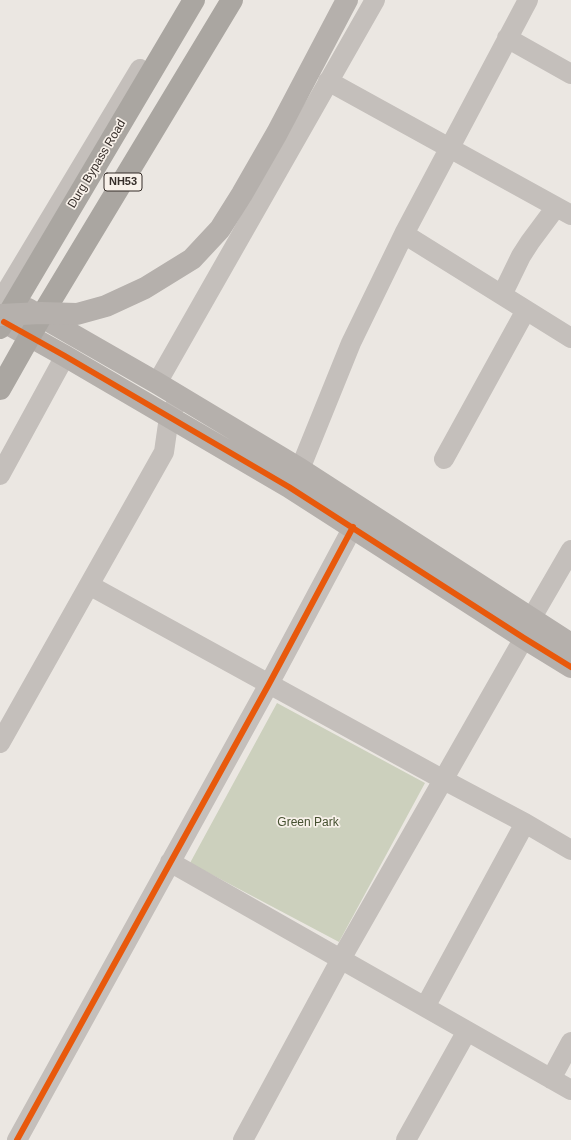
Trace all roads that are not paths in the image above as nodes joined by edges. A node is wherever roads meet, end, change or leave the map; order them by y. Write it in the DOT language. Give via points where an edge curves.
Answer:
graph roads {
  1 [pos="182,0"];
  2 [pos="194,0"];
  3 [pos="232,0"];
  4 [pos="346,0"];
  5 [pos="375,0"];
  6 [pos="528,0"];
  7 [pos="507,38"];
  8 [pos="571,74"];
  9 [pos="328,81"];
  10 [pos="450,147"];
  11 [pos="564,211"];
  12 [pos="404,234"];
  13 [pos="8,273"];
  14 [pos="502,295"];
  15 [pos="526,310"];
  16 [pos="4,314"];
  17 [pos="41,317"];
  18 [pos="30,336"];
  19 [pos="571,338"];
  20 [pos="65,356"];
  21 [pos="157,383"];
  22 [pos="0,389"];
  23 [pos="180,397"];
  24 [pos="200,408"];
  25 [pos="169,417"];
  26 [pos="188,428"];
  27 [pos="164,452"];
  28 [pos="444,459"];
  29 [pos="0,475"];
  30 [pos="294,478"];
  31 [pos="353,527"];
  32 [pos="571,550"];
  33 [pos="89,585"];
  34 [pos="527,629"];
  35 [pos="571,644"];
  36 [pos="571,667"];
  37 [pos="269,684"];
  38 [pos="0,743"];
  39 [pos="442,779"];
  40 [pos="525,823"];
  41 [pos="571,850"];
  42 [pos="170,862"];
  43 [pos="340,960"];
  44 [pos="425,1007"];
  45 [pos="467,1031"];
  46 [pos="571,1042"];
  47 [pos="551,1079"];
  48 [pos="571,1090"];
  49 [pos="17,1140"];
  50 [pos="243,1140"];
  51 [pos="406,1140"];
  1 -- 13 [label="street"];
  2 -- 16 [label="highway, Durg Bypass Road / NH53"];
  3 -- 17 [label="highway, NH53"];
  4 -- 16 [label="street, bridge" via="277,133 242,194 220,229 192,259 145,288 106,306 77,314"];
  5 -- 9 [label="street"];
  6 -- 7 [label="street"];
  7 -- 8 [label="street"];
  7 -- 10 [label="street"];
  9 -- 10 [label="street"];
  9 -- 21 [label="street"];
  10 -- 11 [label="street"];
  10 -- 12 [label="street"];
  11 -- 14 [label="street" via="530,242"];
  12 -- 14 [label="street"];
  12 -- 30 [label="street" via="351,343"];
  13 -- 16 [label="street"];
  14 -- 15 [label="street"];
  15 -- 19 [label="street"];
  15 -- 28 [label="street"];
  16 -- 17 [label="street"];
  16 -- 18 [label="street"];
  17 -- 18 [label="highway, NH53"];
  17 -- 21 [label="street"];
  18 -- 20 [label="street"];
  18 -- 22 [label="highway, NH53"];
  20 -- 25 [label="street"];
  20 -- 29 [label="street"];
  21 -- 23 [label="street"];
  23 -- 24 [label="street"];
  23 -- 25 [label="street"];
  24 -- 26 [label="street"];
  24 -- 30 [label="street"];
  25 -- 26 [label="street"];
  25 -- 27 [label="street"];
  26 -- 27 [label="street"];
  26 -- 30 [label="street"];
  27 -- 33 [label="street"];
  30 -- 31 [label="street"];
  30 -- 34 [label="street"];
  31 -- 34 [label="street"];
  31 -- 37 [label="street"];
  32 -- 34 [label="street"];
  33 -- 37 [label="street"];
  33 -- 38 [label="street"];
  34 -- 35 [label="street"];
  34 -- 36 [label="street"];
  34 -- 39 [label="street"];
  37 -- 39 [label="street"];
  37 -- 42 [label="street"];
  39 -- 40 [label="street"];
  39 -- 43 [label="street"];
  40 -- 41 [label="street"];
  40 -- 44 [label="street"];
  42 -- 43 [label="street"];
  42 -- 49 [label="street"];
  43 -- 44 [label="street"];
  43 -- 50 [label="street"];
  44 -- 45 [label="street"];
  45 -- 47 [label="street"];
  45 -- 51 [label="street"];
  46 -- 47 [label="street"];
  47 -- 48 [label="street"];
}
